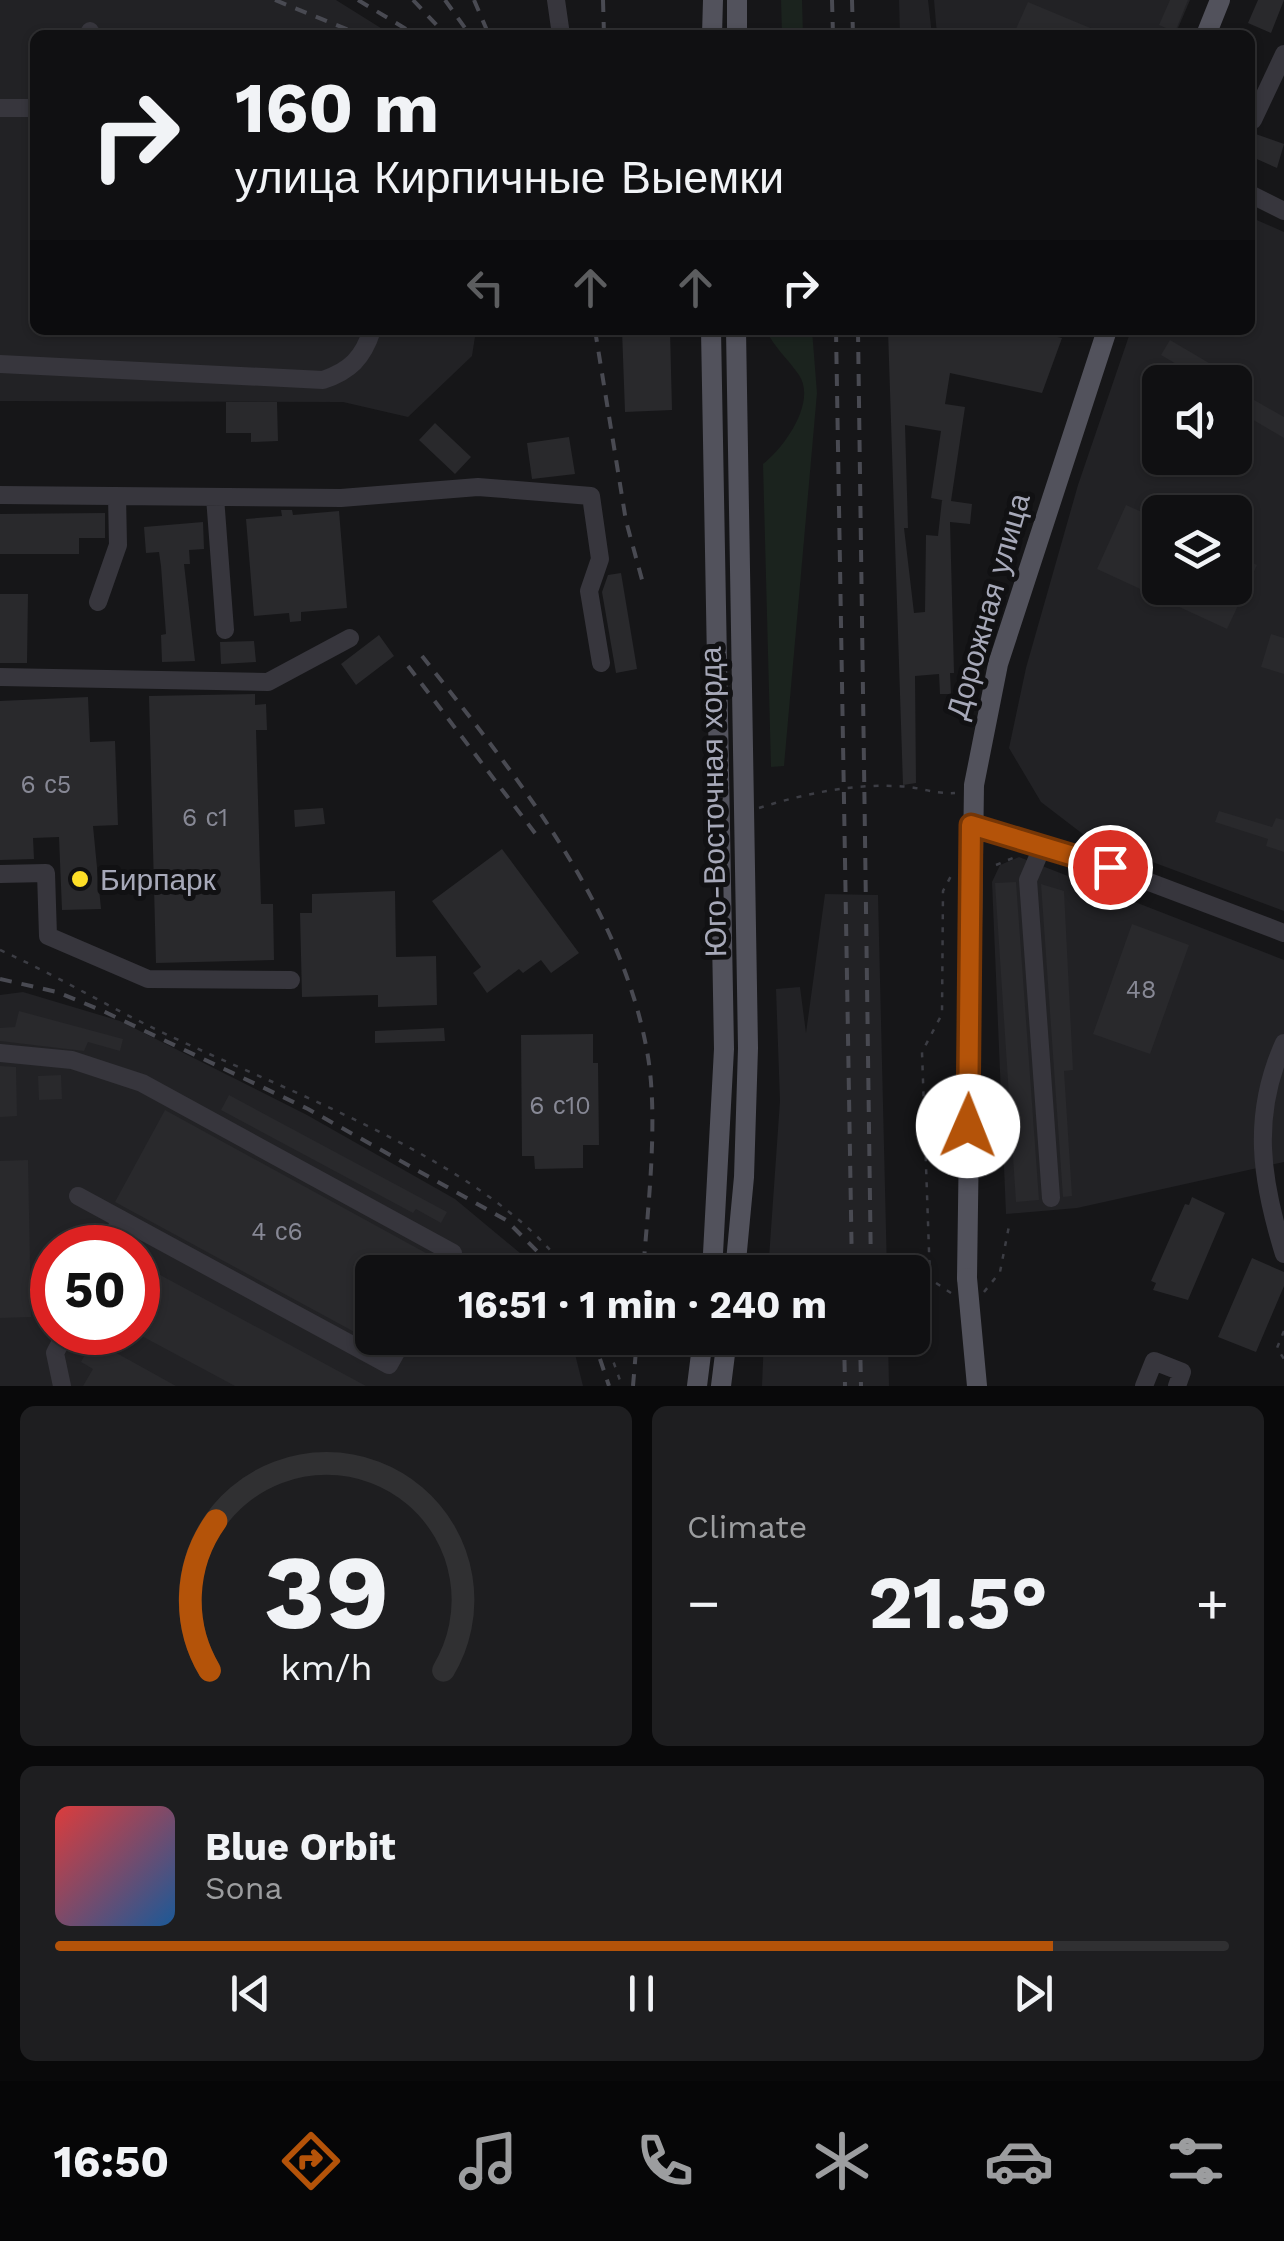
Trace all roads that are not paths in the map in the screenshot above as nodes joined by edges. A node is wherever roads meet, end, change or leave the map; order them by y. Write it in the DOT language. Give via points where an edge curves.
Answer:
graph roads {
  1 [pos="556,0"];
  2 [pos="713,0"];
  3 [pos="738,0"];
  4 [pos="1220,0"];
  5 [pos="560,30"];
  6 [pos="712,30"];
  7 [pos="737,30"];
  8 [pos="1208,30"];
  9 [pos="1284,54"];
  10 [pos="0,108"];
  11 [pos="30,108"];
  12 [pos="1255,116"];
  13 [pos="1255,196"];
  14 [pos="1284,211"];
  15 [pos="370,335"];
  16 [pos="711,335"];
  17 [pos="736,335"];
  18 [pos="1105,335"];
  19 [pos="0,364"];
  20 [pos="0,496"];
  21 [pos="117,496"];
  22 [pos="216,498"];
  23 [pos="98,602"];
  24 [pos="225,630"];
  25 [pos="350,638"];
  26 [pos="602,662"];
  27 [pos="0,676"];
  28 [pos="971,825"];
  29 [pos="1043,845"];
  30 [pos="0,874"];
  31 [pos="1284,933"];
  32 [pos="291,980"];
  33 [pos="1284,1043"];
  34 [pos="0,1053"];
  35 [pos="78,1196"];
  36 [pos="1051,1198"];
  37 [pos="121,1219"];
  38 [pos="118,1225"];
  39 [pos="1284,1254"];
  40 [pos="451,1255"];
  41 [pos="713,1255"];
  42 [pos="737,1255"];
  43 [pos="355,1346"];
  44 [pos="55,1355"];
  45 [pos="371,1355"];
  46 [pos="394,1355"];
  47 [pos="702,1355"];
  48 [pos="726,1355"];
  49 [pos="62,1386"];
  50 [pos="697,1386"];
  51 [pos="721,1386"];
  52 [pos="977,1386"];
  53 [pos="1144,1386"];
  54 [pos="1177,1386"];
  1 -- 5 [label="street"];
  2 -- 6 [label="main road"];
  3 -- 7 [label="main road"];
  4 -- 8 [label="main road"];
  9 -- 12 [label="street"];
  10 -- 11 [label="street"];
  13 -- 14 [label="street"];
  15 -- 19 [label="street" via="356,362 322,380"];
  16 -- 41 [label="main road, Юго-Восточная хорда" via="724,1049"];
  17 -- 42 [label="main road, Юго-Восточная хорда" via="748,1048"];
  18 -- 28 [label="main road, Дорожная улица" via="998,664"];
  20 -- 21 [label="street"];
  21 -- 22 [label="street"];
  21 -- 23 [label="street" via="118,546"];
  22 -- 24 [label="street"];
  22 -- 26 [label="street" via="341,498 478,486 591,496 600,559 589,590"];
  25 -- 27 [label="street" via="268,682"];
  28 -- 29 [label="street"];
  28 -- 52 [label="main road, Дорожная улица, bridge" via="966,1278"];
  29 -- 31 [label="street"];
  29 -- 36 [label="street" via="1028,880"];
  30 -- 32 [label="street" via="46,873 48,936 148,979"];
  33 -- 39 [label="street" via="1262,1117 1265,1194"];
  34 -- 40 [label="street" via="72,1060 142,1084"];
  35 -- 37 [label="street"];
  37 -- 38 [label="street"];
  37 -- 43 [label="street"];
  44 -- 49 [label="street"];
  45 -- 46 [label="street" via="388,1364"];
  47 -- 50 [label="main road"];
  48 -- 51 [label="main road"];
  53 -- 54 [label="street" via="1154,1361 1182,1372"];
}
